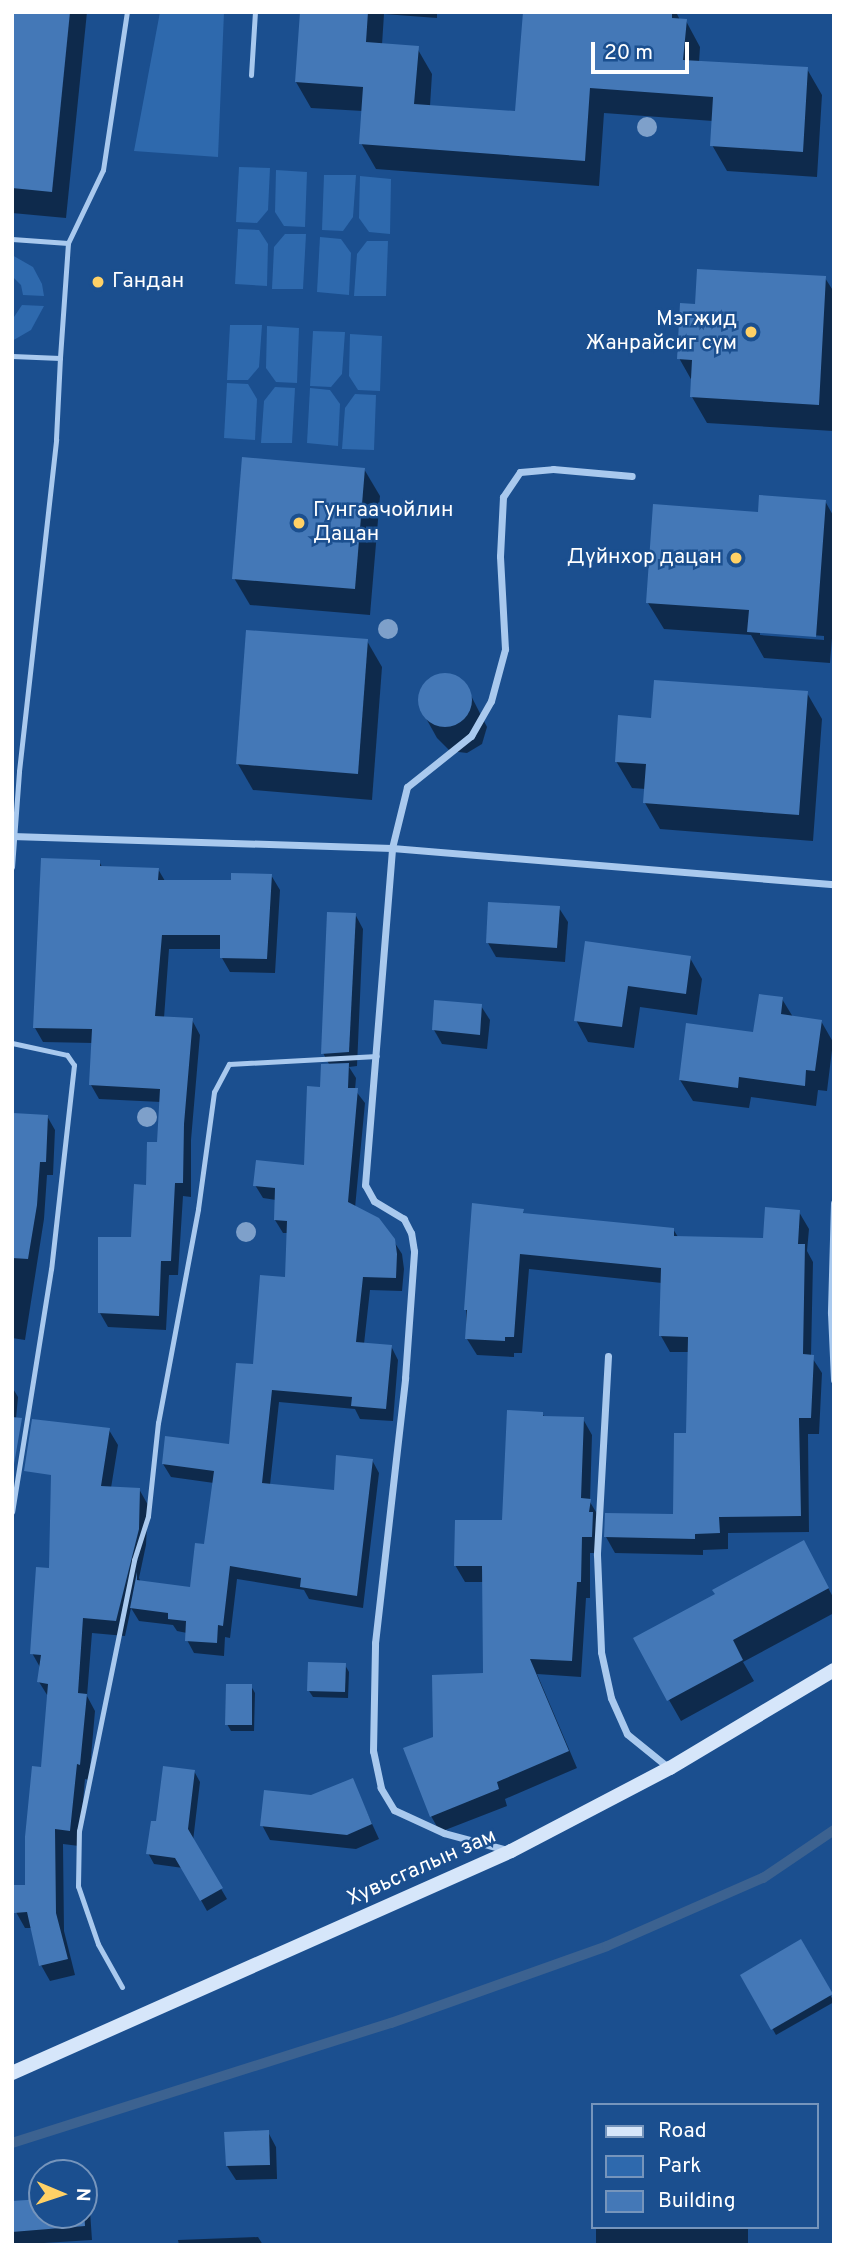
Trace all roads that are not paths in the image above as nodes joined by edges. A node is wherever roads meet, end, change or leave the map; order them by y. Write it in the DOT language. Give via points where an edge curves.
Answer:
graph roads {
  1 [pos="127,12"];
  2 [pos="255,12"];
  3 [pos="251,75"];
  4 [pos="12,239"];
  5 [pos="68,243"];
  6 [pos="12,356"];
  7 [pos="60,358"];
  8 [pos="632,476"];
  9 [pos="14,836"];
  10 [pos="392,848"];
  11 [pos="12,867"];
  12 [pos="834,884"];
  13 [pos="12,1043"];
  14 [pos="377,1056"];
  15 [pos="834,1203"];
  16 [pos="608,1356"];
  17 [pos="834,1380"];
  18 [pos="12,1512"];
  19 [pos="834,1670"];
  20 [pos="670,1768"];
  21 [pos="511,1851"];
  22 [pos="122,1987"];
  23 [pos="12,2073"];
  1 -- 5 [label="lane" via="103,170"];
  2 -- 3 [label="lane"];
  4 -- 5 [label="lane"];
  5 -- 7 [label="lane"];
  6 -- 7 [label="lane"];
  7 -- 9 [label="lane" via="56,439"];
  8 -- 10 [label="street" via="553,469 520,472 503,497 500,556 505,649 491,701 471,736 407,787"];
  9 -- 10 [label="street"];
  9 -- 11 [label="lane"];
  10 -- 12 [label="street"];
  10 -- 14 [label="street"];
  13 -- 18 [label="lane" via="67,1055 74,1065 51,1269"];
  14 -- 21 [label="street" via="365,1185 374,1201 404,1219 414,1251 405,1378 375,1643 373,1751 381,1788 394,1810 444,1833"];
  14 -- 22 [label="lane" via="229,1064 215,1093 158,1423 148,1516 134,1560 79,1830 78,1886 98,1944"];
  15 -- 17 [label="street"];
  16 -- 20 [label="street" via="597,1555 601,1652 611,1698 627,1734"];
  19 -- 20 [label="main road, Хувьсгалын зам"];
  20 -- 21 [label="main road, Хувьсгалын зам"];
  21 -- 23 [label="main road, Хувьсгалын зам"];
}
